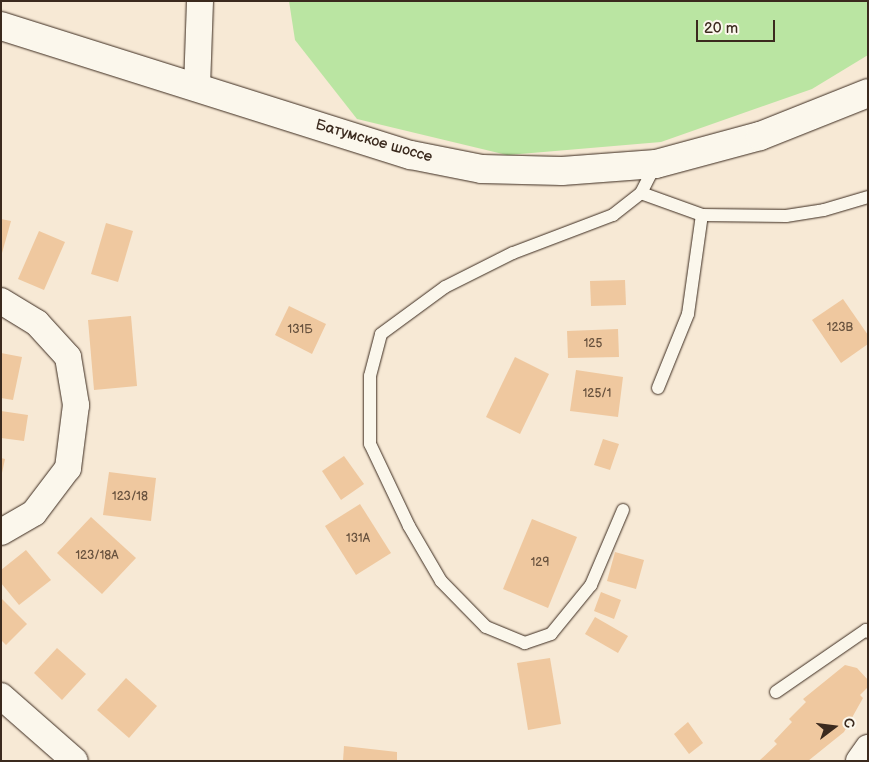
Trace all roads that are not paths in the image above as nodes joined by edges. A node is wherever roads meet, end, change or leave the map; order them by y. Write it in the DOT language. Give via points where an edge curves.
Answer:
graph roads {
  1 [pos="200,1"];
  2 [pos="1,26"];
  3 [pos="197,87"];
  4 [pos="868,93"];
  5 [pos="656,164"];
  6 [pos="641,193"];
  7 [pos="868,197"];
  8 [pos="702,215"];
  9 [pos="1,301"];
  10 [pos="658,388"];
  11 [pos="623,510"];
  12 [pos="1,532"];
  13 [pos="868,632"];
  14 [pos="776,692"];
  15 [pos="1,696"];
  16 [pos="868,748"];
  17 [pos="75,761"];
  18 [pos="859,761"];
  1 -- 3 [label="street"];
  2 -- 3 [label="highway, Батумское шоссе"];
  3 -- 5 [label="highway, Батумское шоссе" via="412,155 482,169 562,171"];
  4 -- 5 [label="highway, Батумское шоссе" via="760,136"];
  5 -- 6 [label="lane"];
  6 -- 8 [label="lane"];
  6 -- 11 [label="lane" via="613,215 513,253 446,287 381,334 370,376 370,444 409,526 441,581 486,627 525,643 551,634 591,585"];
  7 -- 8 [label="lane" via="824,210 786,216"];
  8 -- 10 [label="lane" via="688,314"];
  9 -- 12 [label="street" via="37,323 68,358 76,405 68,468 34,513"];
  13 -- 14 [label="lane" via="866,630"];
  15 -- 17 [label="street"];
  16 -- 18 [label="street"];
}
